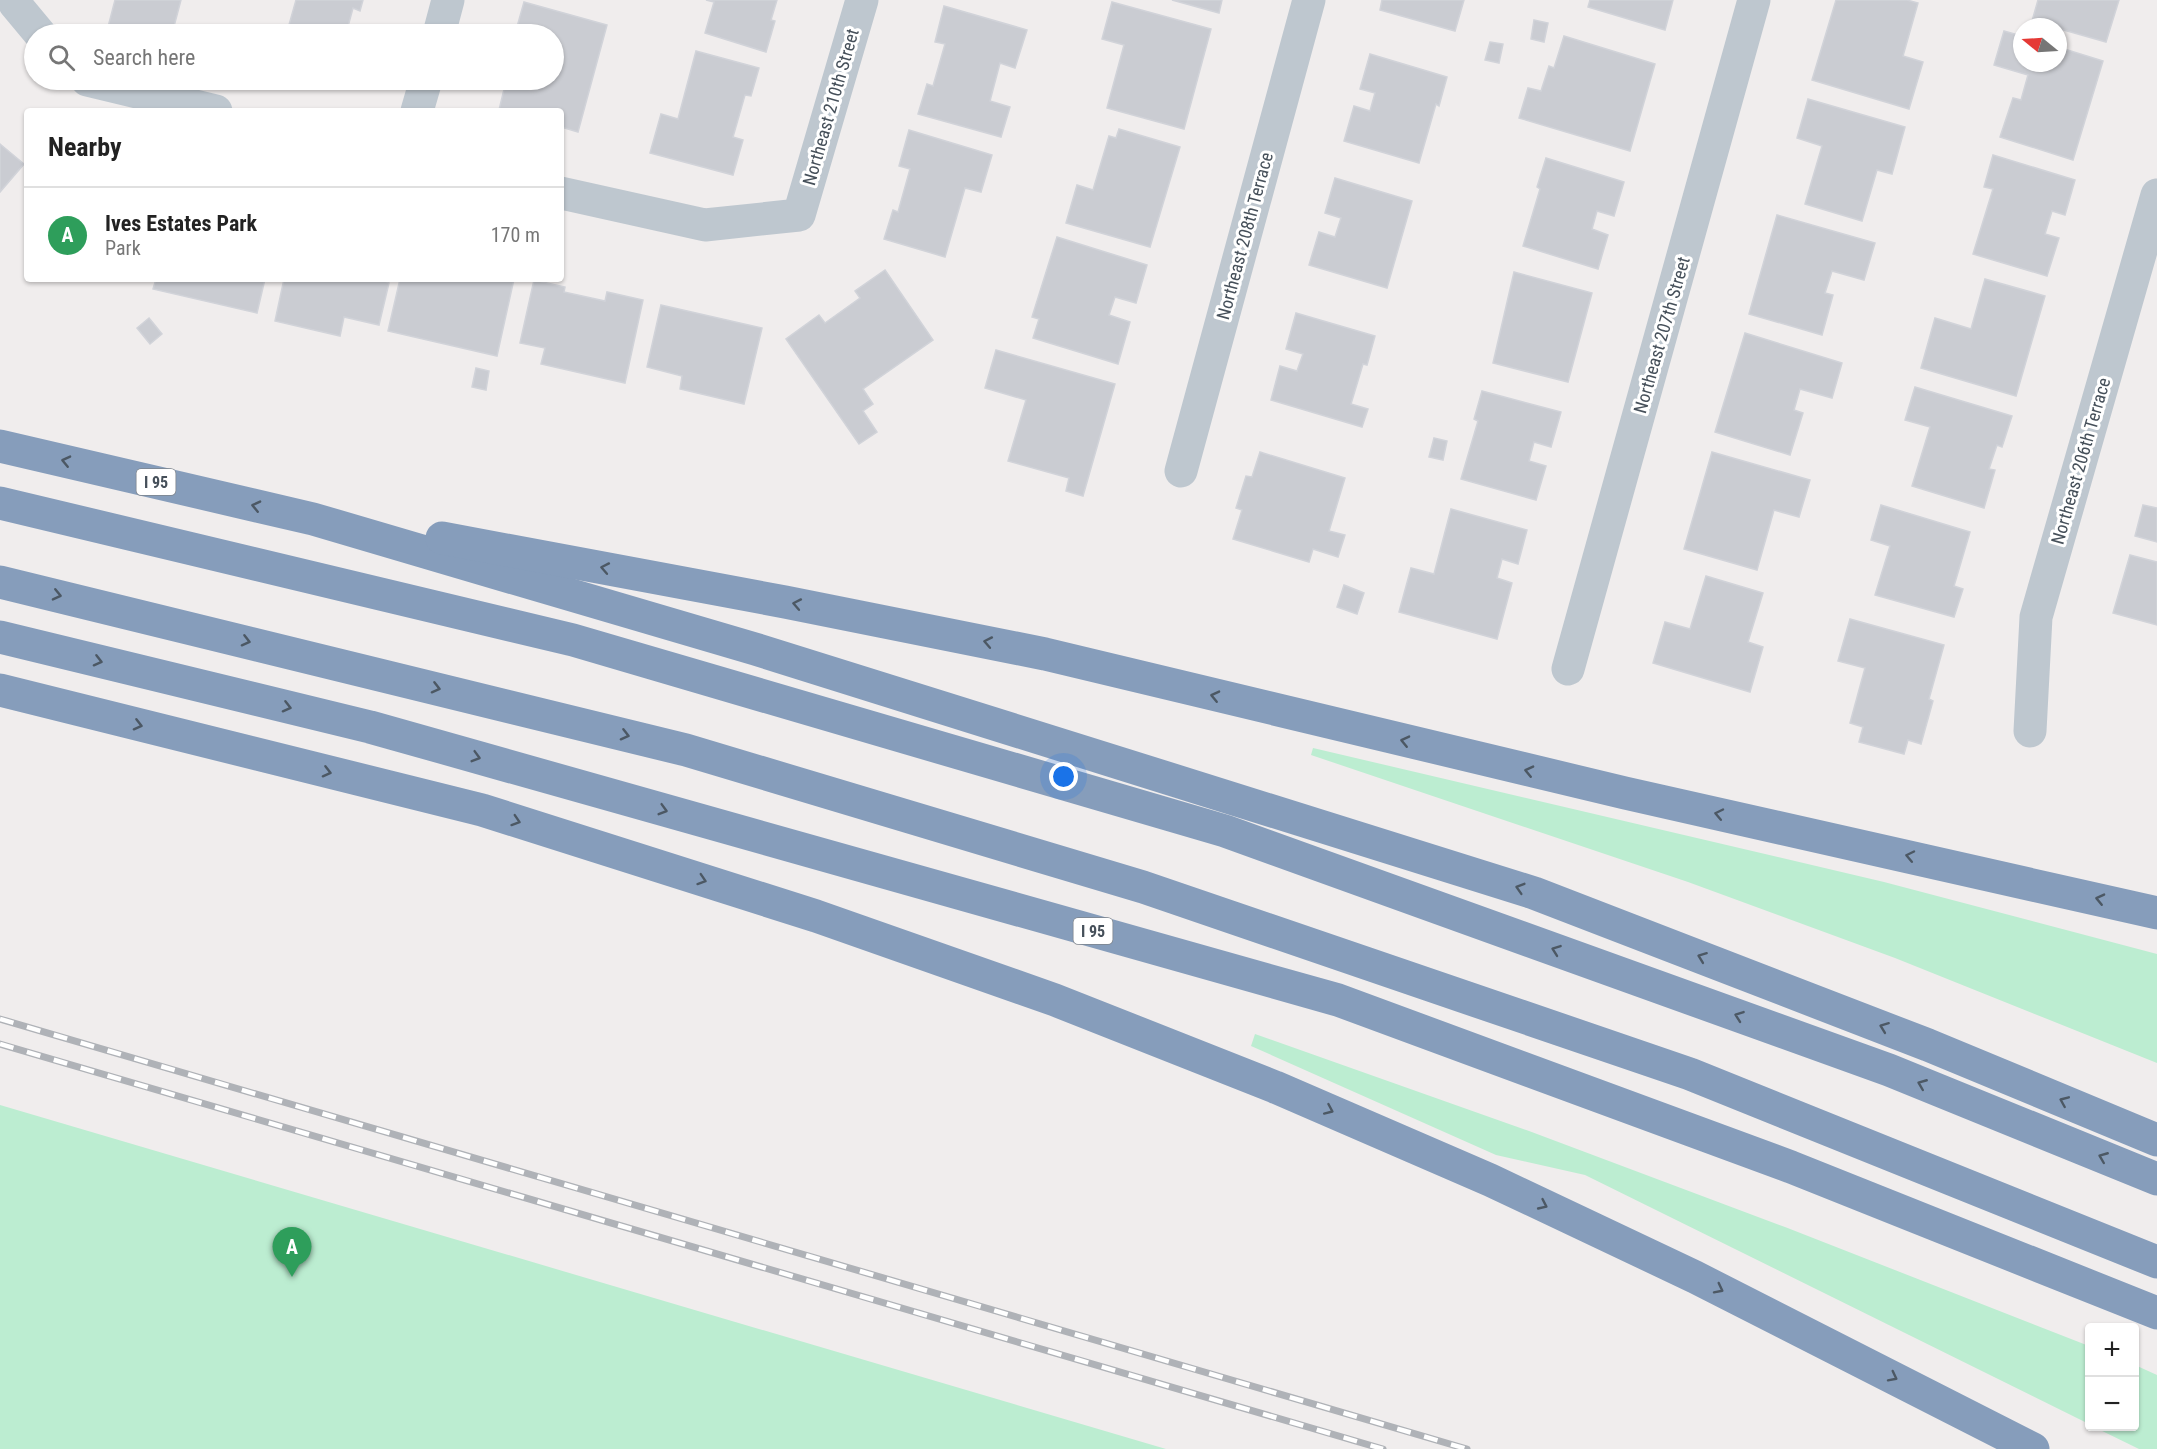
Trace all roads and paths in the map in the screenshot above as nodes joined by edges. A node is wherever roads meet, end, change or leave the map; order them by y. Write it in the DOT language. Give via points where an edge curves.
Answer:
graph roads {
  1 [pos="448,0"];
  2 [pos="862,0"];
  3 [pos="1309,0"];
  4 [pos="1754,0"];
  5 [pos="16,2"];
  6 [pos="32,24"];
  7 [pos="442,24"];
  8 [pos="129,90"];
  9 [pos="423,90"];
  10 [pos="204,108"];
  11 [pos="418,108"];
  12 [pos="564,194"];
  13 [pos="2157,195"];
  14 [pos="0,446"];
  15 [pos="1181,471"];
  16 [pos="0,503"];
  17 [pos="313,519"];
  18 [pos="0,582"];
  19 [pos="0,637"];
  20 [pos="1568,669"];
  21 [pos="0,690"];
  22 [pos="2030,731"];
  23 [pos="2157,913"];
  24 [pos="2157,1140"];
  25 [pos="2157,1179"];
  26 [pos="2157,1262"];
  27 [pos="2157,1313"];
  28 [pos="2032,1449"];
  1 -- 7 [label="street"];
  2 -- 12 [label="street, Northeast 210th Street" via="800,215 705,225"];
  3 -- 15 [label="street, Northeast 208th Terrace"];
  4 -- 20 [label="street, Northeast 207th Street"];
  5 -- 6 [label="street"];
  8 -- 10 [label="street"];
  9 -- 11 [label="street"];
  13 -- 22 [label="street, Northeast 206th Terrace" via="2036,617"];
  17 -- 14 [label="highway, I 95, one-way"];
  25 -- 16 [label="highway, one-way" via="1889,1070 1225,831 573,640"];
  23 -- 17 [label="highway, one-way" via="1625,794 1046,654 774,599"];
  24 -- 17 [label="highway, I 95, one-way" via="1928,1045 1534,892 755,650"];
  18 -- 26 [label="highway, one-way" via="686,750 1143,887 1690,1074"];
  19 -- 27 [label="highway, I 95, one-way" via="370,727 1338,1000 1791,1167"];
  21 -- 28 [label="highway, one-way" via="482,810 816,916 1055,1000 1275,1086 1500,1185 1695,1277"];
}
